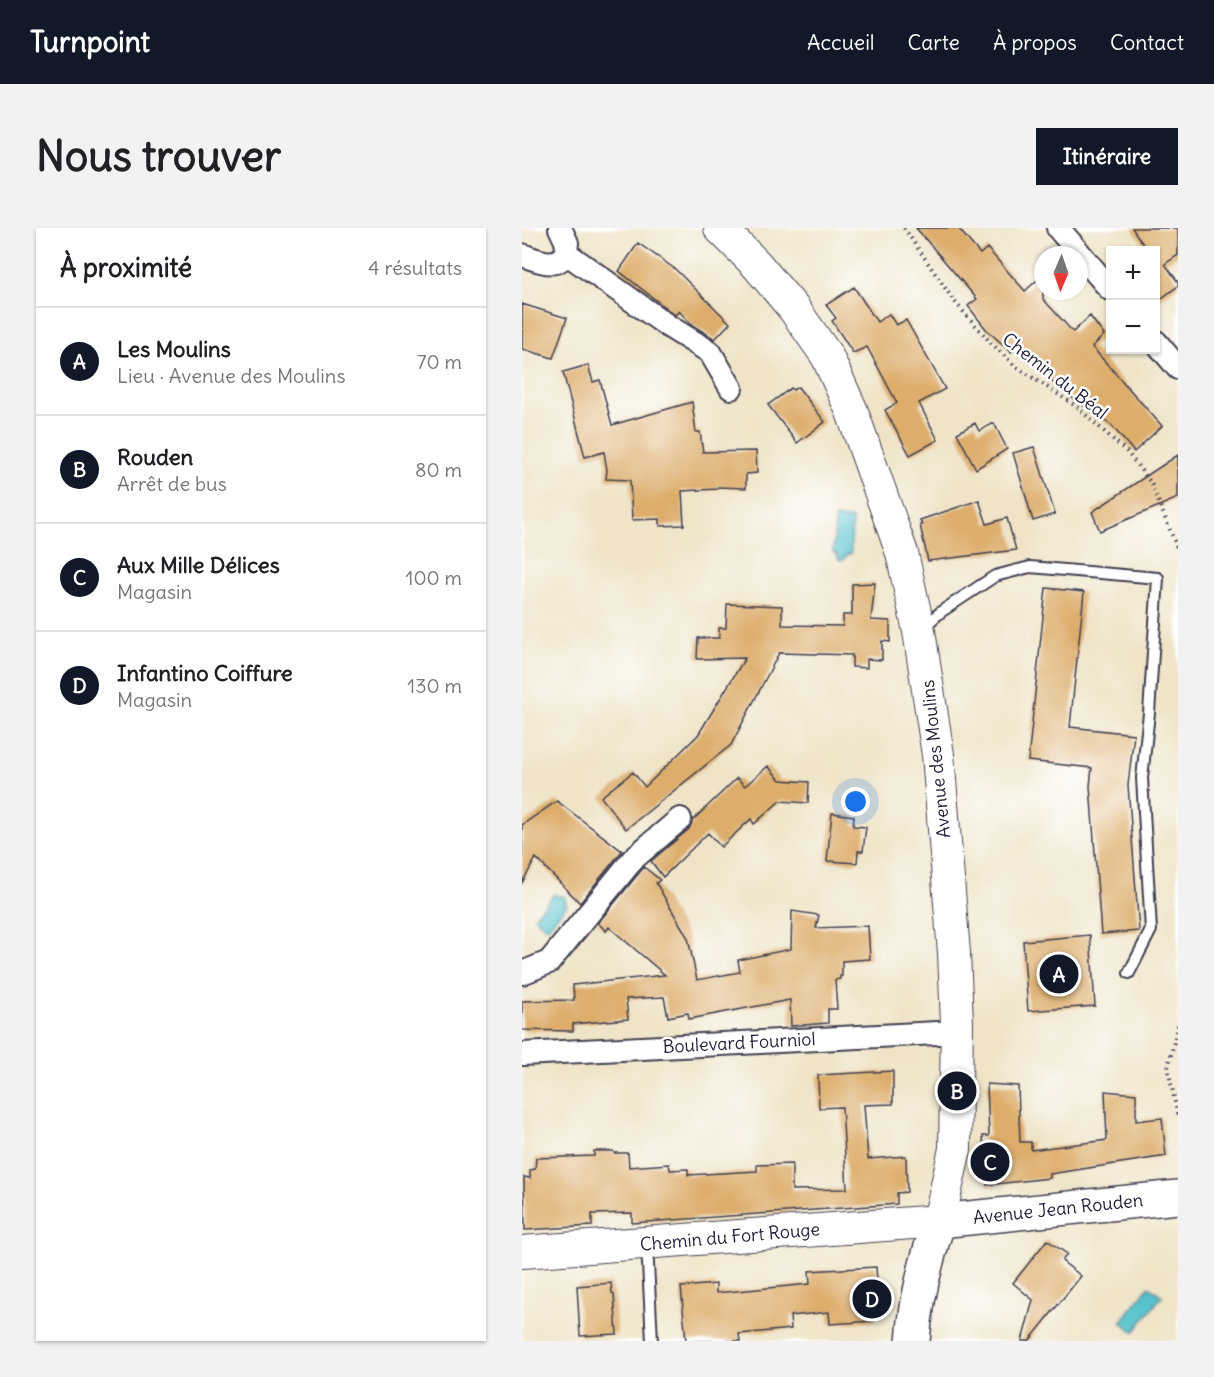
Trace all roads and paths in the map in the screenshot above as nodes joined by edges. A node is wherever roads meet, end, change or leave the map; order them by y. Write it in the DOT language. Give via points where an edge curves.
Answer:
graph roads {
  1 [pos="560,228"];
  2 [pos="720,228"];
  3 [pos="904,228"];
  4 [pos="1058,228"];
  5 [pos="566,253"];
  6 [pos="522,255"];
  7 [pos="1106,284"];
  8 [pos="1160,348"];
  9 [pos="1178,368"];
  10 [pos="731,388"];
  11 [pos="1178,550"];
  12 [pos="919,630"];
  13 [pos="680,819"];
  14 [pos="522,973"];
  15 [pos="1129,973"];
  16 [pos="1178,1025"];
  17 [pos="957,1032"];
  18 [pos="522,1054"];
  19 [pos="1178,1117"];
  20 [pos="1178,1197"];
  21 [pos="939,1221"];
  22 [pos="647,1244"];
  23 [pos="522,1251"];
  24 [pos="652,1341"];
  25 [pos="913,1341"];
  1 -- 5 [label="street" via="567,243"];
  2 -- 12 [label="main road, Avenue des Moulins" via="794,309 826,356 895,532"];
  3 -- 11 [label="path, Chemin du Béal" via="954,301 991,343 1015,366 1076,406 1126,452 1151,483"];
  4 -- 7 [label="street"];
  5 -- 6 [label="street" via="556,263"];
  5 -- 10 [label="street" via="710,352"];
  8 -- 9 [label="street"];
  12 -- 15 [label="lane" via="995,576 1030,567 1158,578 1142,778 1151,930"];
  12 -- 17 [label="main road, Avenue des Moulins" via="938,755"];
  13 -- 14 [label="street" via="634,858 549,962"];
  16 -- 19 [label="path" via="1168,1068"];
  17 -- 18 [label="street, Boulevard Fourniol"];
  17 -- 21 [label="main road, Avenue des Moulins" via="955,1149"];
  20 -- 21 [label="main road, Avenue Jean Rouden"];
  21 -- 22 [label="main road, Chemin du Fort Rouge"];
  21 -- 25 [label="main road, Avenue des Moulins" via="926,1263"];
  22 -- 23 [label="main road, Chemin du Fort Rouge"];
  22 -- 24 [label="lane"];
}
